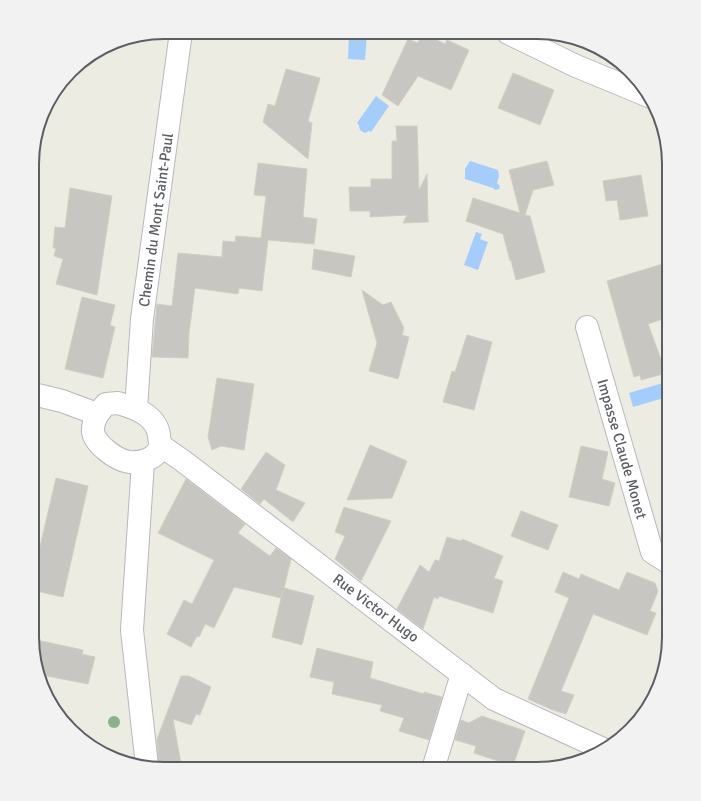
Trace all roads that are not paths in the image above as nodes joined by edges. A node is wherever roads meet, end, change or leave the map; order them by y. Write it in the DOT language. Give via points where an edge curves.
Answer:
graph roads {
  1 [pos="180,39"];
  2 [pos="520,39"];
  3 [pos="640,92"];
  4 [pos="587,327"];
  5 [pos="39,395"];
  6 [pos="136,409"];
  7 [pos="97,414"];
  8 [pos="160,445"];
  9 [pos="143,462"];
  10 [pos="662,558"];
  11 [pos="462,674"];
  12 [pos="597,746"];
  13 [pos="146,761"];
  14 [pos="435,762"];
  1 -- 6 [label="street, Chemin du Mont Saint-Paul" via="142,319"];
  2 -- 3 [label="street"];
  4 -- 10 [label="street, Impasse Claude Monet" via="652,552"];
  5 -- 7 [label="street"];
  6 -- 7 [label="street" via="118,403 106,404"];
  6 -- 8 [label="street" via="158,428"];
  7 -- 9 [label="street" via="92,430 98,444 127,462"];
  8 -- 9 [label="street" via="155,455"];
  8 -- 11 [label="street, Rue Victor Hugo"];
  9 -- 13 [label="street" via="132,630"];
  11 -- 12 [label="street, Rue Victor Hugo" via="494,699"];
  11 -- 14 [label="street"];
}
